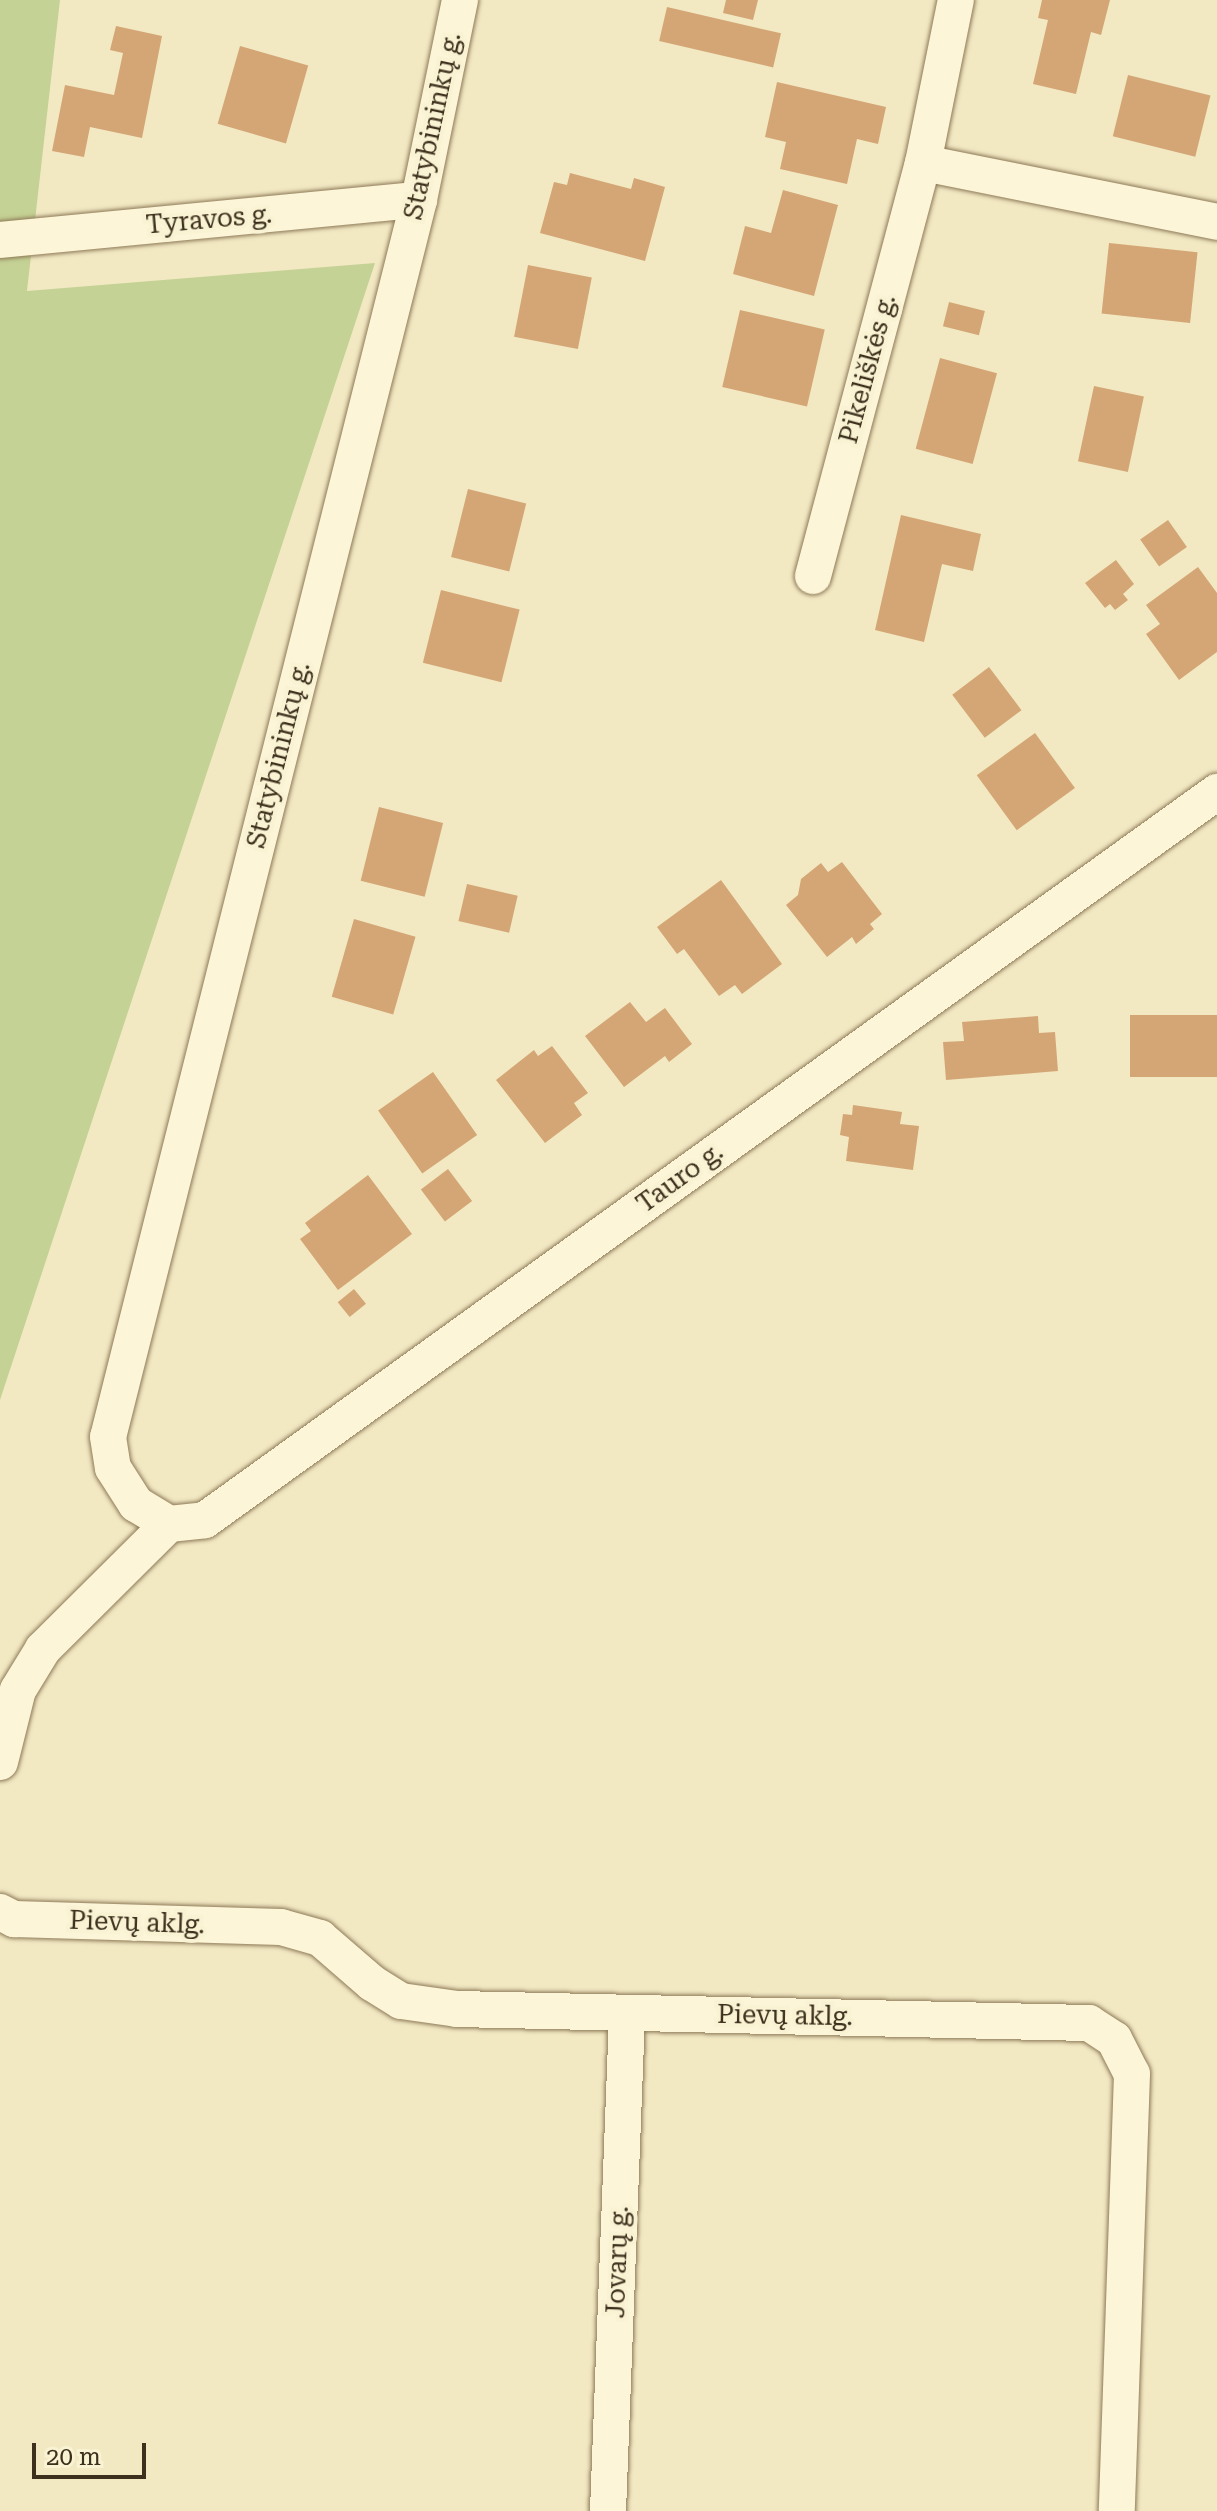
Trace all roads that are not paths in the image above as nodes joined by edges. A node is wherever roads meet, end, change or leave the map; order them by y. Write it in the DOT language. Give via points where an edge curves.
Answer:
graph roads {
  1 [pos="460,0"];
  2 [pos="956,0"];
  3 [pos="923,163"];
  4 [pos="419,200"];
  5 [pos="1217,222"];
  6 [pos="0,240"];
  7 [pos="813,576"];
  8 [pos="1217,792"];
  9 [pos="169,1524"];
  10 [pos="0,1762"];
  11 [pos="0,1912"];
  12 [pos="627,2013"];
  13 [pos="608,2511"];
  14 [pos="1117,2511"];
  1 -- 4 [label="street, Statybininkų g."];
  2 -- 3 [label="street, Pikeliškės g."];
  3 -- 5 [label="street"];
  3 -- 7 [label="street, Pikeliškės g."];
  4 -- 6 [label="street, Tyravos g."];
  4 -- 9 [label="street, Statybininkų g." via="108,1437 113,1468 136,1504"];
  8 -- 9 [label="street, Tauro g." via="205,1520"];
  9 -- 10 [label="street" via="43,1649 18,1690"];
  11 -- 12 [label="street, Pievų aklg." via="14,1919 281,1927 320,1938 401,2001 457,2009"];
  12 -- 13 [label="street, Jovarų g."];
  12 -- 14 [label="street, Pievų aklg." via="1089,2023 1114,2039 1132,2074"];
}
